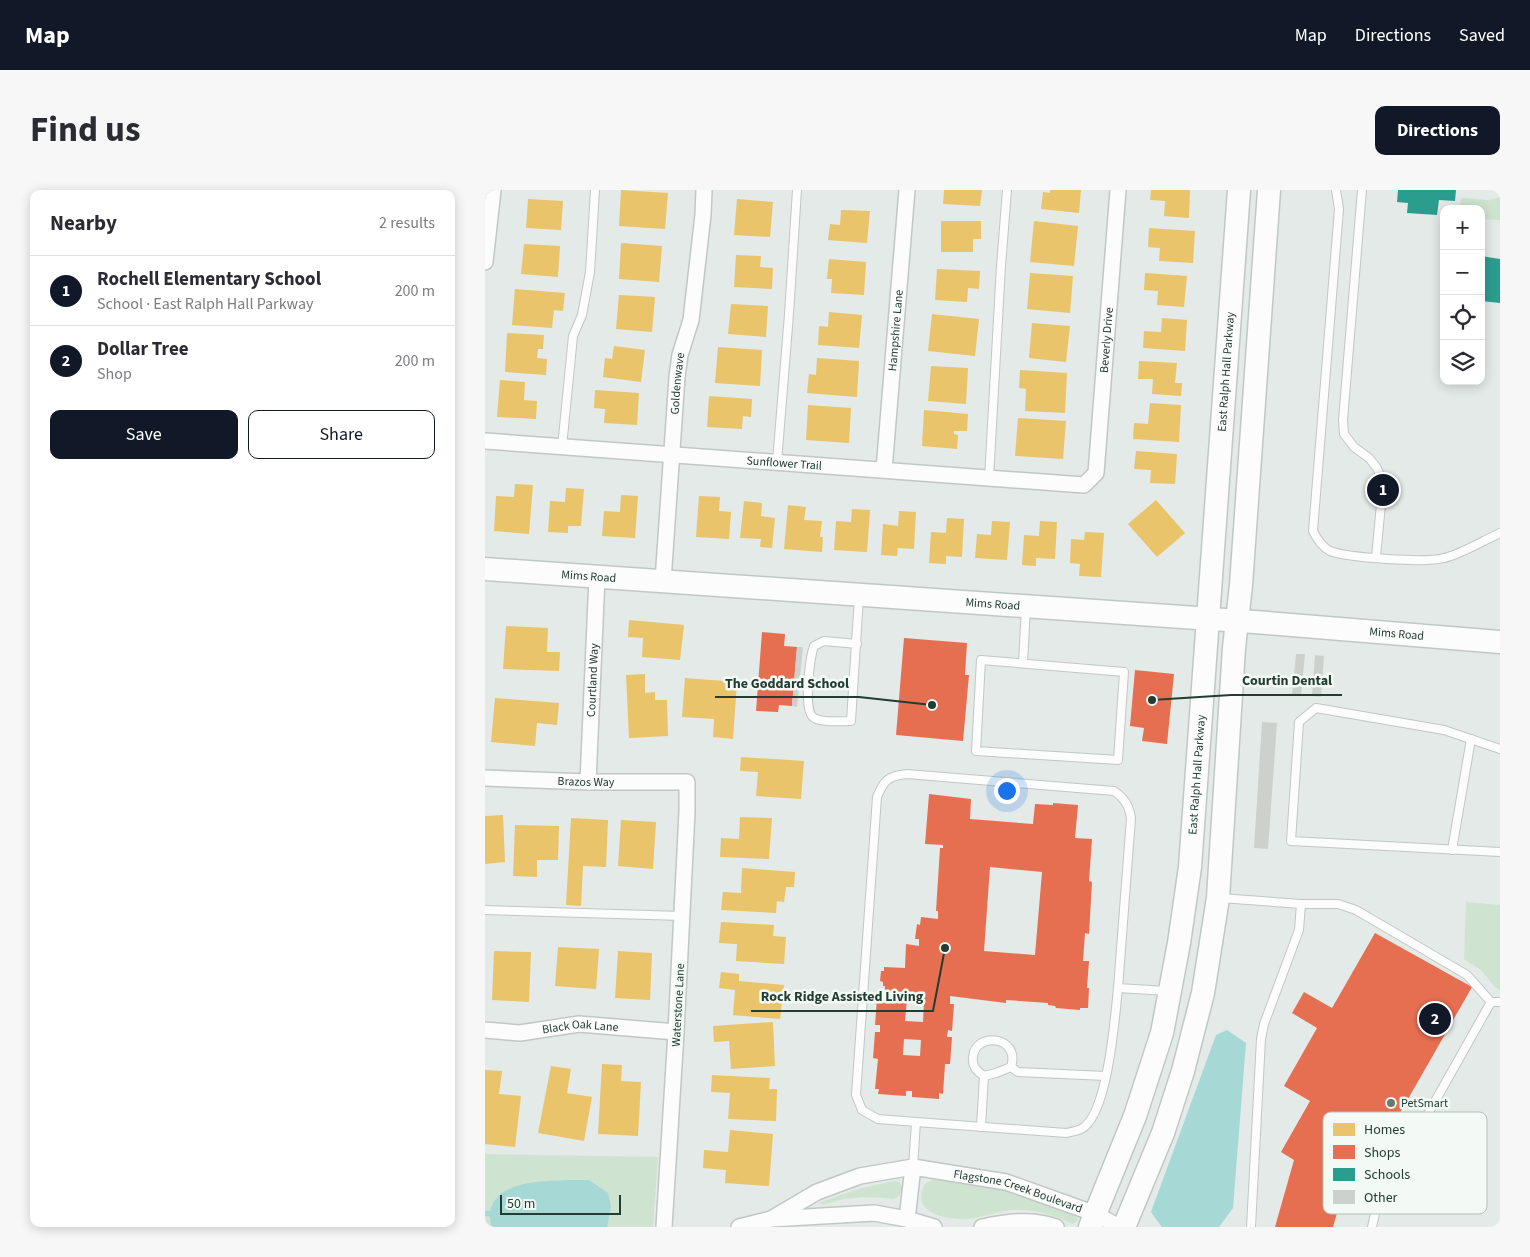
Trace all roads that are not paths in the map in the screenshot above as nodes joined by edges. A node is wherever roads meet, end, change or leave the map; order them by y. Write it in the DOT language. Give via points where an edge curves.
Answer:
graph roads {
  1 [pos="493,190"];
  2 [pos="595,190"];
  3 [pos="704,190"];
  4 [pos="797,190"];
  5 [pos="907,190"];
  6 [pos="1007,190"];
  7 [pos="1118,190"];
  8 [pos="1239,190"];
  9 [pos="1269,190"];
  10 [pos="1336,190"];
  11 [pos="1362,190"];
  12 [pos="487,229"];
  13 [pos="485,262"];
  14 [pos="485,441"];
  15 [pos="562,447"];
  16 [pos="673,456"];
  17 [pos="777,462"];
  18 [pos="884,470"];
  19 [pos="989,478"];
  20 [pos="1084,485"];
  21 [pos="1500,533"];
  22 [pos="1376,557"];
  23 [pos="485,569"];
  24 [pos="597,577"];
  25 [pos="663,581"];
  26 [pos="860,594"];
  27 [pos="1026,606"];
  28 [pos="1208,620"];
  29 [pos="1237,622"];
  30 [pos="1500,642"];
  31 [pos="857,644"];
  32 [pos="1023,663"];
  33 [pos="1471,739"];
  34 [pos="1500,749"];
  35 [pos="485,778"];
  36 [pos="588,782"];
  37 [pos="687,782"];
  38 [pos="1452,850"];
  39 [pos="1500,852"];
  40 [pos="1219,898"];
  41 [pos="1301,904"];
  42 [pos="485,910"];
  43 [pos="682,916"];
  44 [pos="1118,988"];
  45 [pos="1170,992"];
  46 [pos="1491,1002"];
  47 [pos="1500,1002"];
  48 [pos="485,1030"];
  49 [pos="676,1032"];
  50 [pos="1011,1067"];
  51 [pos="984,1076"];
  52 [pos="1106,1076"];
  53 [pos="1429,1112"];
  54 [pos="916,1122"];
  55 [pos="981,1127"];
  56 [pos="913,1167"];
  57 [pos="1375,1214"];
  58 [pos="771,1219"];
  59 [pos="907,1219"];
  60 [pos="1093,1220"];
  61 [pos="806,1222"];
  62 [pos="663,1227"];
  63 [pos="739,1227"];
  64 [pos="934,1227"];
  65 [pos="982,1227"];
  66 [pos="1056,1227"];
  67 [pos="1119,1227"];
  68 [pos="1124,1227"];
  69 [pos="1251,1227"];
  70 [pos="1371,1227"];
  1 -- 12 [label="street"];
  2 -- 15 [label="lane" via="590,272 583,314 573,336"];
  3 -- 16 [label="street, Goldenwave" via="691,320 677,378"];
  4 -- 17 [label="lane"];
  5 -- 18 [label="street, Hampshire Lane"];
  6 -- 19 [label="lane"];
  7 -- 20 [label="street, Beverly Drive" via="1097,473"];
  8 -- 28 [label="main road, East Ralph Hall Parkway"];
  9 -- 29 [label="main road"];
  10 -- 22 [label="lane" via="1339,209 1313,531 1329,550"];
  11 -- 22 [label="lane" via="1343,420 1344,434 1353,447 1377,468 1383,483"];
  12 -- 13 [label="street"];
  14 -- 15 [label="street, Sunflower Trail"];
  15 -- 16 [label="street, Sunflower Trail"];
  16 -- 17 [label="street, Sunflower Trail"];
  16 -- 25 [label="street, Goldenwave"];
  17 -- 18 [label="street, Sunflower Trail"];
  18 -- 19 [label="street, Sunflower Trail"];
  19 -- 20 [label="street, Sunflower Trail"];
  21 -- 22 [label="lane" via="1446,558 1428,561"];
  23 -- 24 [label="main road, Mims Road"];
  24 -- 25 [label="main road, Mims Road"];
  24 -- 36 [label="street, Courtland Way"];
  25 -- 26 [label="main road, Mims Road"];
  26 -- 27 [label="main road, Mims Road"];
  26 -- 31 [label="lane"];
  27 -- 28 [label="main road, Mims Road"];
  27 -- 32 [label="lane"];
  28 -- 29 [label="main road, Mims Road"];
  28 -- 45 [label="main road, East Ralph Hall Parkway" via="1189,866"];
  29 -- 30 [label="main road, Mims Road"];
  29 -- 40 [label="main road"];
  31 -- 31 [label="lane" via="825,641 814,646 808,706 811,716 817,720 851,721"];
  32 -- 32 [label="lane" via="1124,672 1117,760 976,751 981,660"];
  33 -- 34 [label="lane"];
  33 -- 38 [label="lane"];
  33 -- 38 [label="lane" via="1444,730 1317,708 1299,722 1291,841"];
  35 -- 36 [label="street, Brazos Way"];
  36 -- 37 [label="street, Brazos Way"];
  37 -- 43 [label="street, Waterstone Lane"];
  38 -- 39 [label="lane"];
  40 -- 41 [label="lane"];
  40 -- 68 [label="main road" via="1203,993 1183,1071 1163,1134"];
  41 -- 46 [label="lane" via="1338,904 1356,910 1467,975"];
  41 -- 69 [label="lane" via="1299,930 1263,1024"];
  42 -- 43 [label="lane"];
  43 -- 49 [label="street, Waterstone Lane"];
  44 -- 45 [label="lane"];
  44 -- 52 [label="lane"];
  44 -- 54 [label="lane" via="1131,818 1122,797 1114,791 893,775 883,784 877,797 856,1095 862,1110 878,1119"];
  45 -- 60 [label="main road, East Ralph Hall Parkway" via="1162,1033 1135,1116"];
  46 -- 47 [label="lane"];
  46 -- 53 [label="lane"];
  48 -- 49 [label="street, Black Oak Lane" via="520,1033 579,1024"];
  49 -- 62 [label="street, Waterstone Lane"];
  50 -- 51 [label="lane"];
  50 -- 51 [label="lane" via="1014,1058 1011,1049 1005,1043 986,1041 973,1052 972,1062"];
  50 -- 52 [label="lane" via="1018,1072"];
  51 -- 55 [label="lane"];
  52 -- 55 [label="lane" via="1094,1115 1082,1129 1066,1133"];
  54 -- 55 [label="lane"];
  54 -- 56 [label="lane"];
  56 -- 58 [label="street, Flagstone Creek Boulevard" via="860,1176 817,1192"];
  56 -- 59 [label="street"];
  56 -- 60 [label="street, Flagstone Creek Boulevard" via="1007,1182"];
  57 -- 70 [label="lane"];
  58 -- 61 [label="street, Flagstone Creek Boulevard"];
  58 -- 63 [label="street, Flagstone Creek Boulevard"];
  59 -- 61 [label="street, Flagstone Creek Boulevard" via="874,1213"];
  59 -- 64 [label="street, Flagstone Creek Boulevard"];
  60 -- 67 [label="street, Flagstone Creek Boulevard"];
  65 -- 66 [label="street, Flagstone Creek Boulevard" via="1017,1221"];
}
